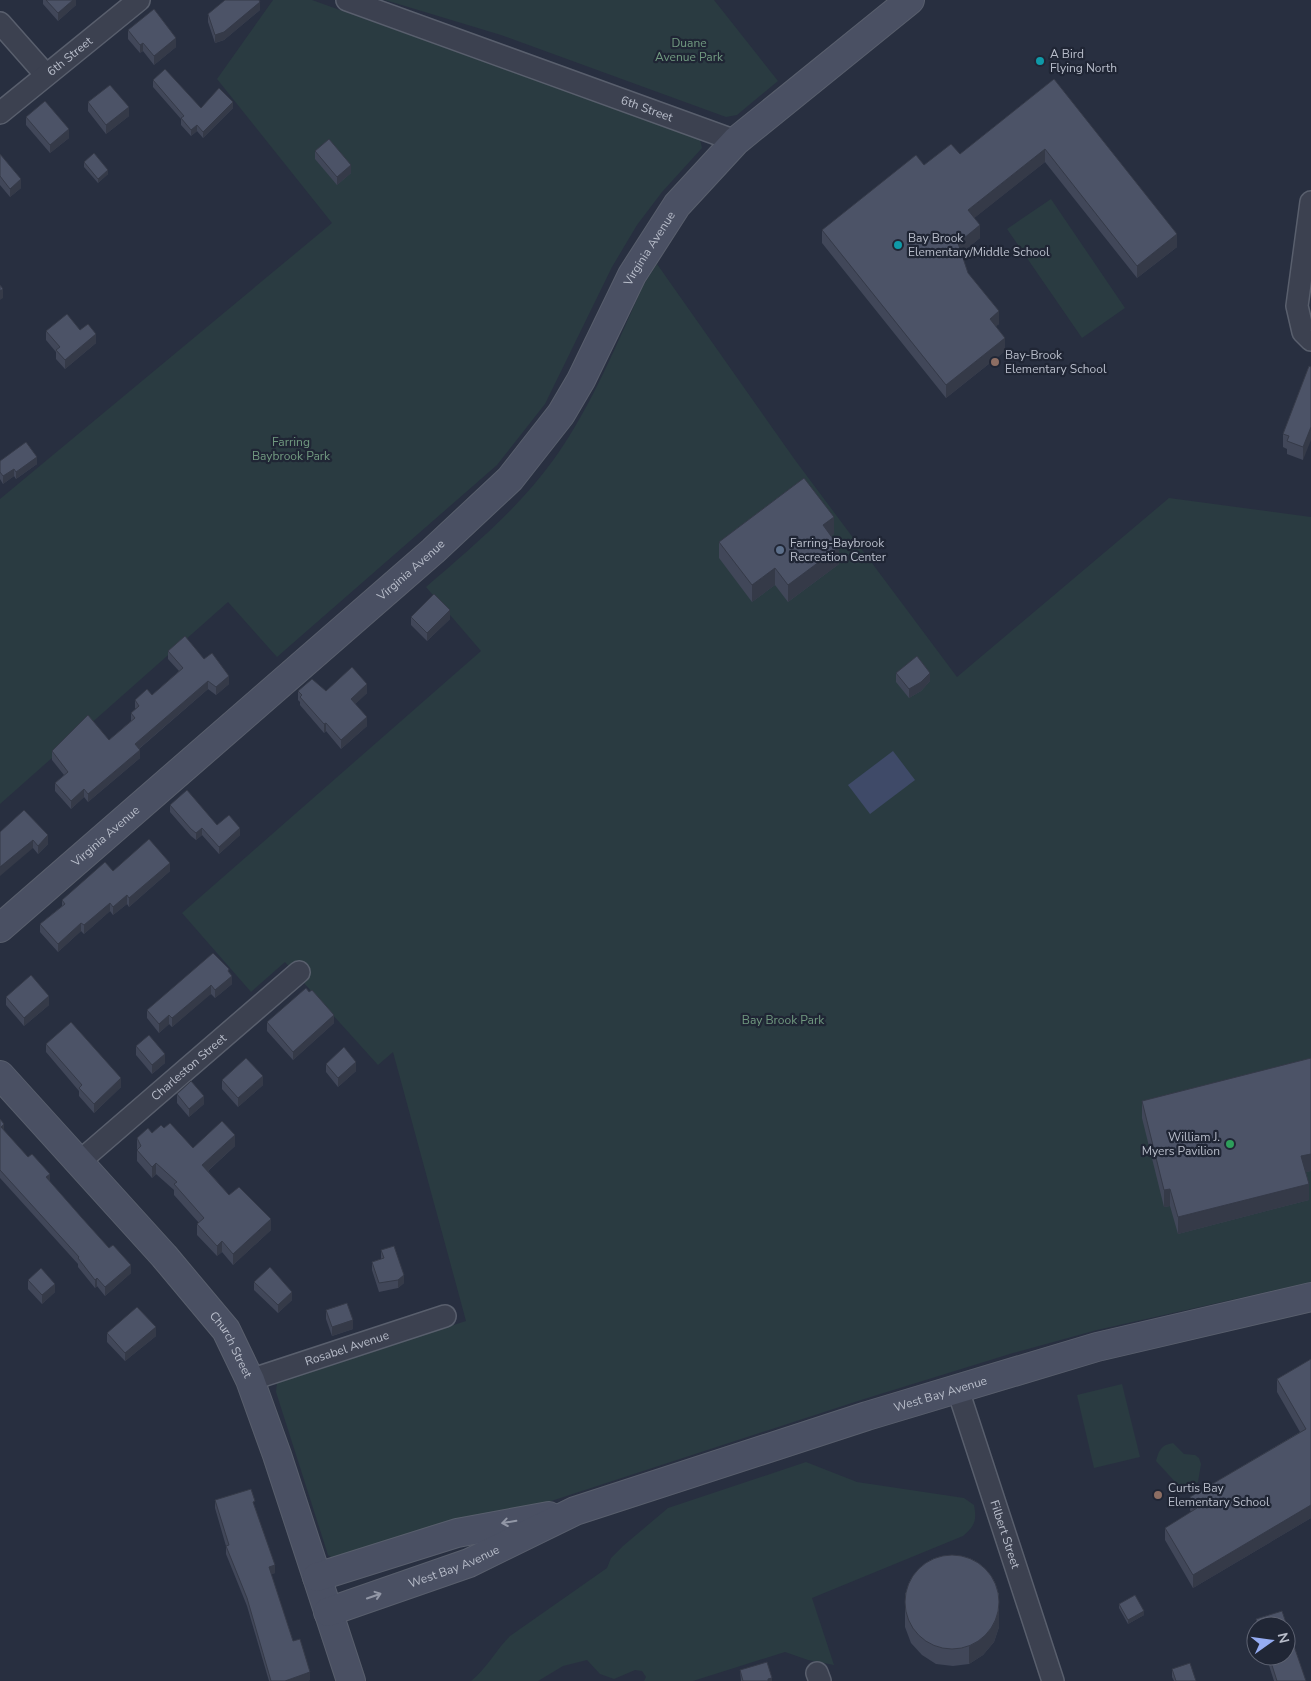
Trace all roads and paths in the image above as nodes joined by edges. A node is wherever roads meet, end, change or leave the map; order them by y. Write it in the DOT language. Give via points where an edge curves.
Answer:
graph roads {
  1 [pos="139,0"];
  2 [pos="347,0"];
  3 [pos="910,0"];
  4 [pos="0,23"];
  5 [pos="46,75"];
  6 [pos="0,113"];
  7 [pos="736,141"];
  8 [pos="1311,202"];
  9 [pos="1307,336"];
  10 [pos="0,928"];
  11 [pos="299,972"];
  12 [pos="0,1075"];
  13 [pos="79,1162"];
  14 [pos="1311,1297"];
  15 [pos="445,1316"];
  16 [pos="250,1380"];
  17 [pos="957,1387"];
  18 [pos="575,1511"];
  19 [pos="317,1577"];
  20 [pos="328,1612"];
  21 [pos="350,1681"];
  22 [pos="1053,1681"];
  1 -- 5 [label="street, 6th Street"];
  2 -- 7 [label="street, 6th Street"];
  3 -- 7 [label="street"];
  4 -- 5 [label="street"];
  5 -- 6 [label="street, 6th Street"];
  7 -- 10 [label="street, Virginia Avenue" via="677,205 653,240 561,414 510,479"];
  8 -- 9 [label="street" via="1297,306"];
  11 -- 13 [label="street, Charleston Street"];
  12 -- 13 [label="street, Church Street"];
  13 -- 16 [label="street, Church Street" via="211,1310 226,1330"];
  14 -- 17 [label="street, West Bay Avenue" via="1097,1347"];
  15 -- 16 [label="street, Rosabel Avenue"];
  16 -- 19 [label="street, Church Street"];
  17 -- 18 [label="street, West Bay Avenue"];
  17 -- 22 [label="street, Filbert Street"];
  18 -- 19 [label="street, West Bay Avenue, one-way" via="457,1533"];
  20 -- 18 [label="street, West Bay Avenue, one-way" via="469,1563"];
  19 -- 20 [label="street, Church Street"];
  20 -- 21 [label="street, Church Street"];
}
